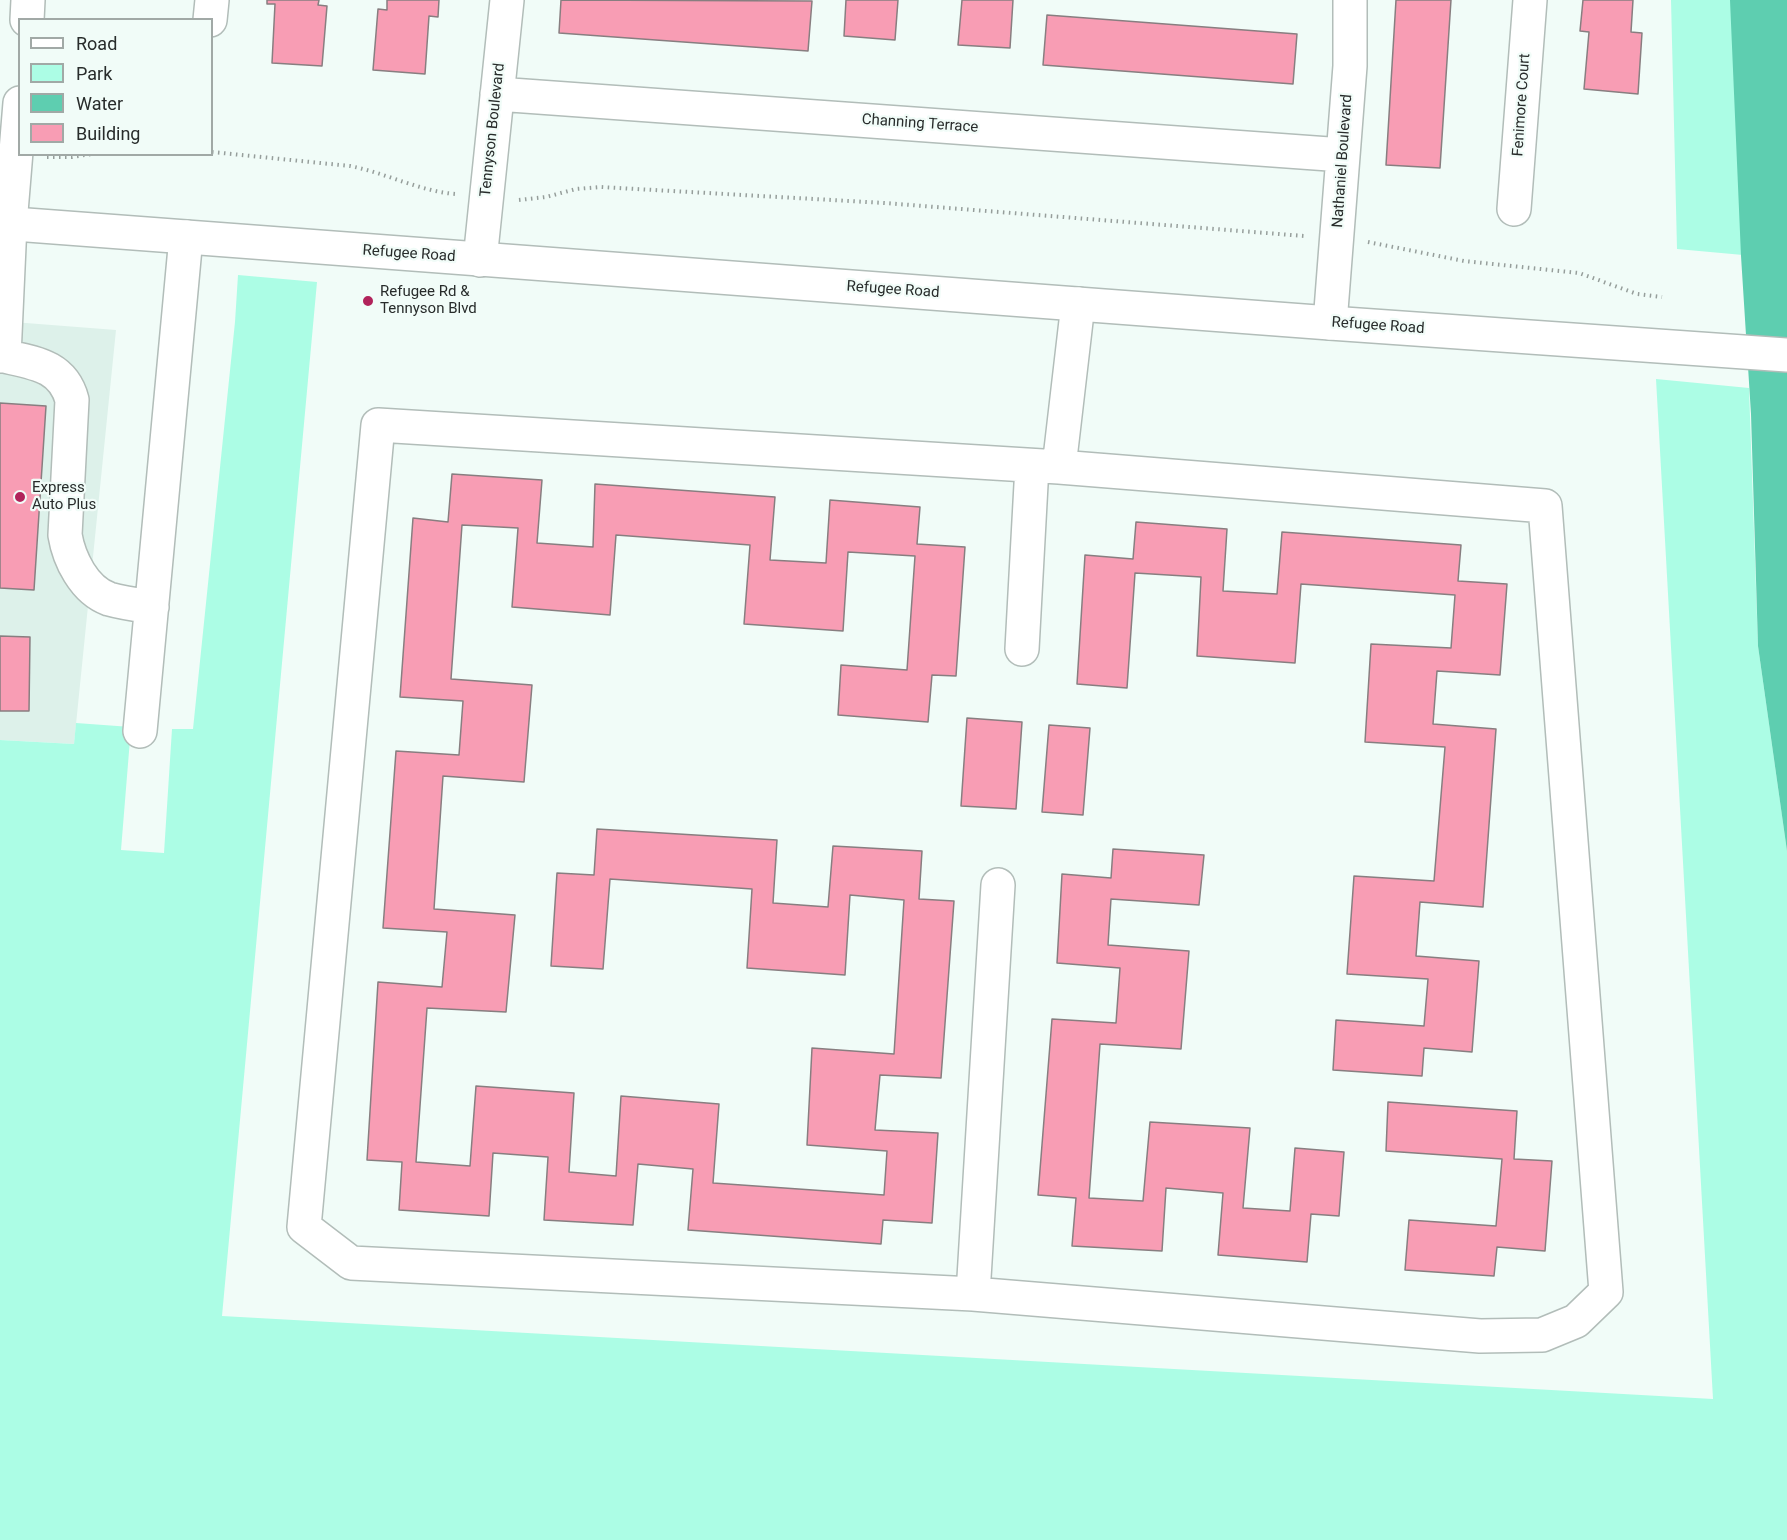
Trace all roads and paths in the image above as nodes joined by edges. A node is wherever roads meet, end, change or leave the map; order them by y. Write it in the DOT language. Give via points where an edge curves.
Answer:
graph roads {
  1 [pos="28,0"];
  2 [pos="212,0"];
  3 [pos="507,0"];
  4 [pos="1350,0"];
  5 [pos="1530,0"];
  6 [pos="27,18"];
  7 [pos="210,18"];
  8 [pos="497,94"];
  9 [pos="18,119"];
  10 [pos="213,153"];
  11 [pos="1343,155"];
  12 [pos="38,156"];
  13 [pos="74,156"];
  14 [pos="450,194"];
  15 [pos="515,200"];
  16 [pos="1514,209"];
  17 [pos="5,223"];
  18 [pos="1312,236"];
  19 [pos="186,237"];
  20 [pos="1366,242"];
  21 [pos="480,260"];
  22 [pos="1662,297"];
  23 [pos="1078,304"];
  24 [pos="1330,323"];
  25 [pos="1787,355"];
  26 [pos="2,356"];
  27 [pos="1046,467"];
  28 [pos="152,607"];
  29 [pos="1022,649"];
  30 [pos="140,731"];
  31 [pos="998,885"];
  32 [pos="973,1294"];
  1 -- 6 [label="main road"];
  2 -- 7 [label="main road"];
  3 -- 8 [label="main road, Tennyson Boulevard"];
  4 -- 11 [label="main road, Nathaniel Boulevard"];
  5 -- 16 [label="main road, Fenimore Court"];
  8 -- 11 [label="main road, Channing Terrace"];
  8 -- 21 [label="main road, Tennyson Boulevard"];
  9 -- 17 [label="main road"];
  10 -- 14 [label="path" via="350,166"];
  11 -- 24 [label="main road, Nathaniel Boulevard"];
  12 -- 13 [label="path"];
  15 -- 18 [label="path" via="601,187 885,203"];
  17 -- 19 [label="main road, Refugee Road"];
  17 -- 26 [label="main road"];
  19 -- 21 [label="main road, Refugee Road"];
  19 -- 28 [label="main road"];
  20 -- 22 [label="path" via="1464,261 1579,273 1637,294"];
  21 -- 23 [label="main road, Refugee Road"];
  23 -- 24 [label="main road, Refugee Road"];
  23 -- 27 [label="main road"];
  24 -- 25 [label="main road, Refugee Road"];
  26 -- 28 [label="main road" via="38,363 50,369 70,390 65,535 68,551 82,577 108,599"];
  27 -- 29 [label="main road"];
  27 -- 32 [label="main road" via="1545,506 1606,1292 1576,1321 1542,1335 1480,1336"];
  27 -- 32 [label="main road" via="378,425 304,1227 351,1263"];
  28 -- 30 [label="main road"];
  31 -- 32 [label="main road"];
}
